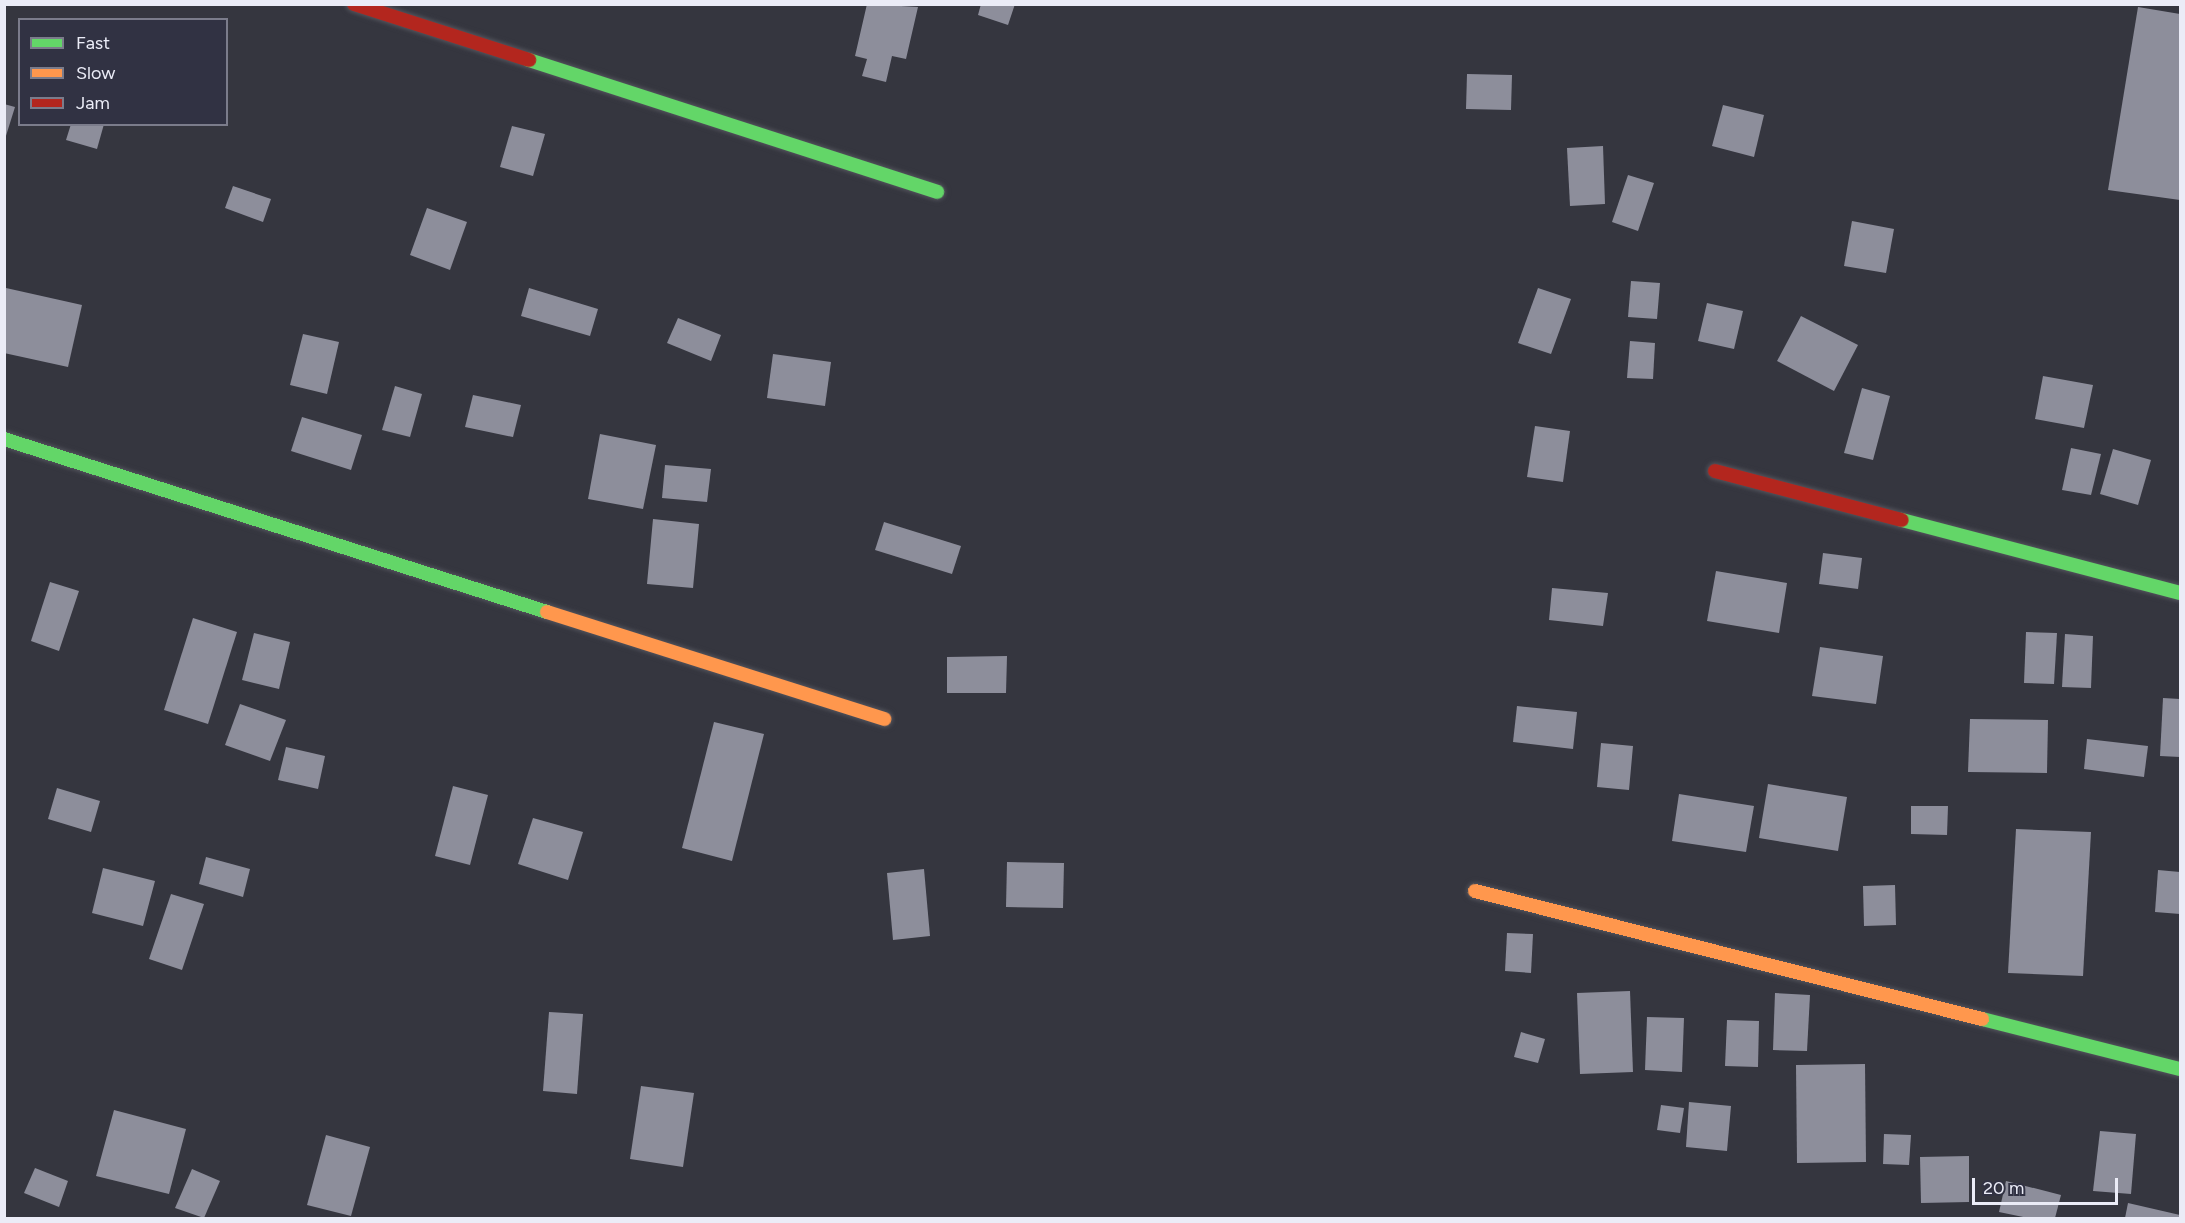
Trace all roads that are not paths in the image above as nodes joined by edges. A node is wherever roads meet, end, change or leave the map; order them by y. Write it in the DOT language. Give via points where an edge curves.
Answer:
graph roads {
  1 [pos="354,4"];
  2 [pos="937,192"];
  3 [pos="4,439"];
  4 [pos="1715,471"];
  5 [pos="2181,593"];
  6 [pos="884,719"];
  7 [pos="1475,891"];
  8 [pos="2181,1069"];
  1 -- 2 [label="street"];
  3 -- 6 [label="street"];
  4 -- 5 [label="street"];
  7 -- 8 [label="street"];
}
